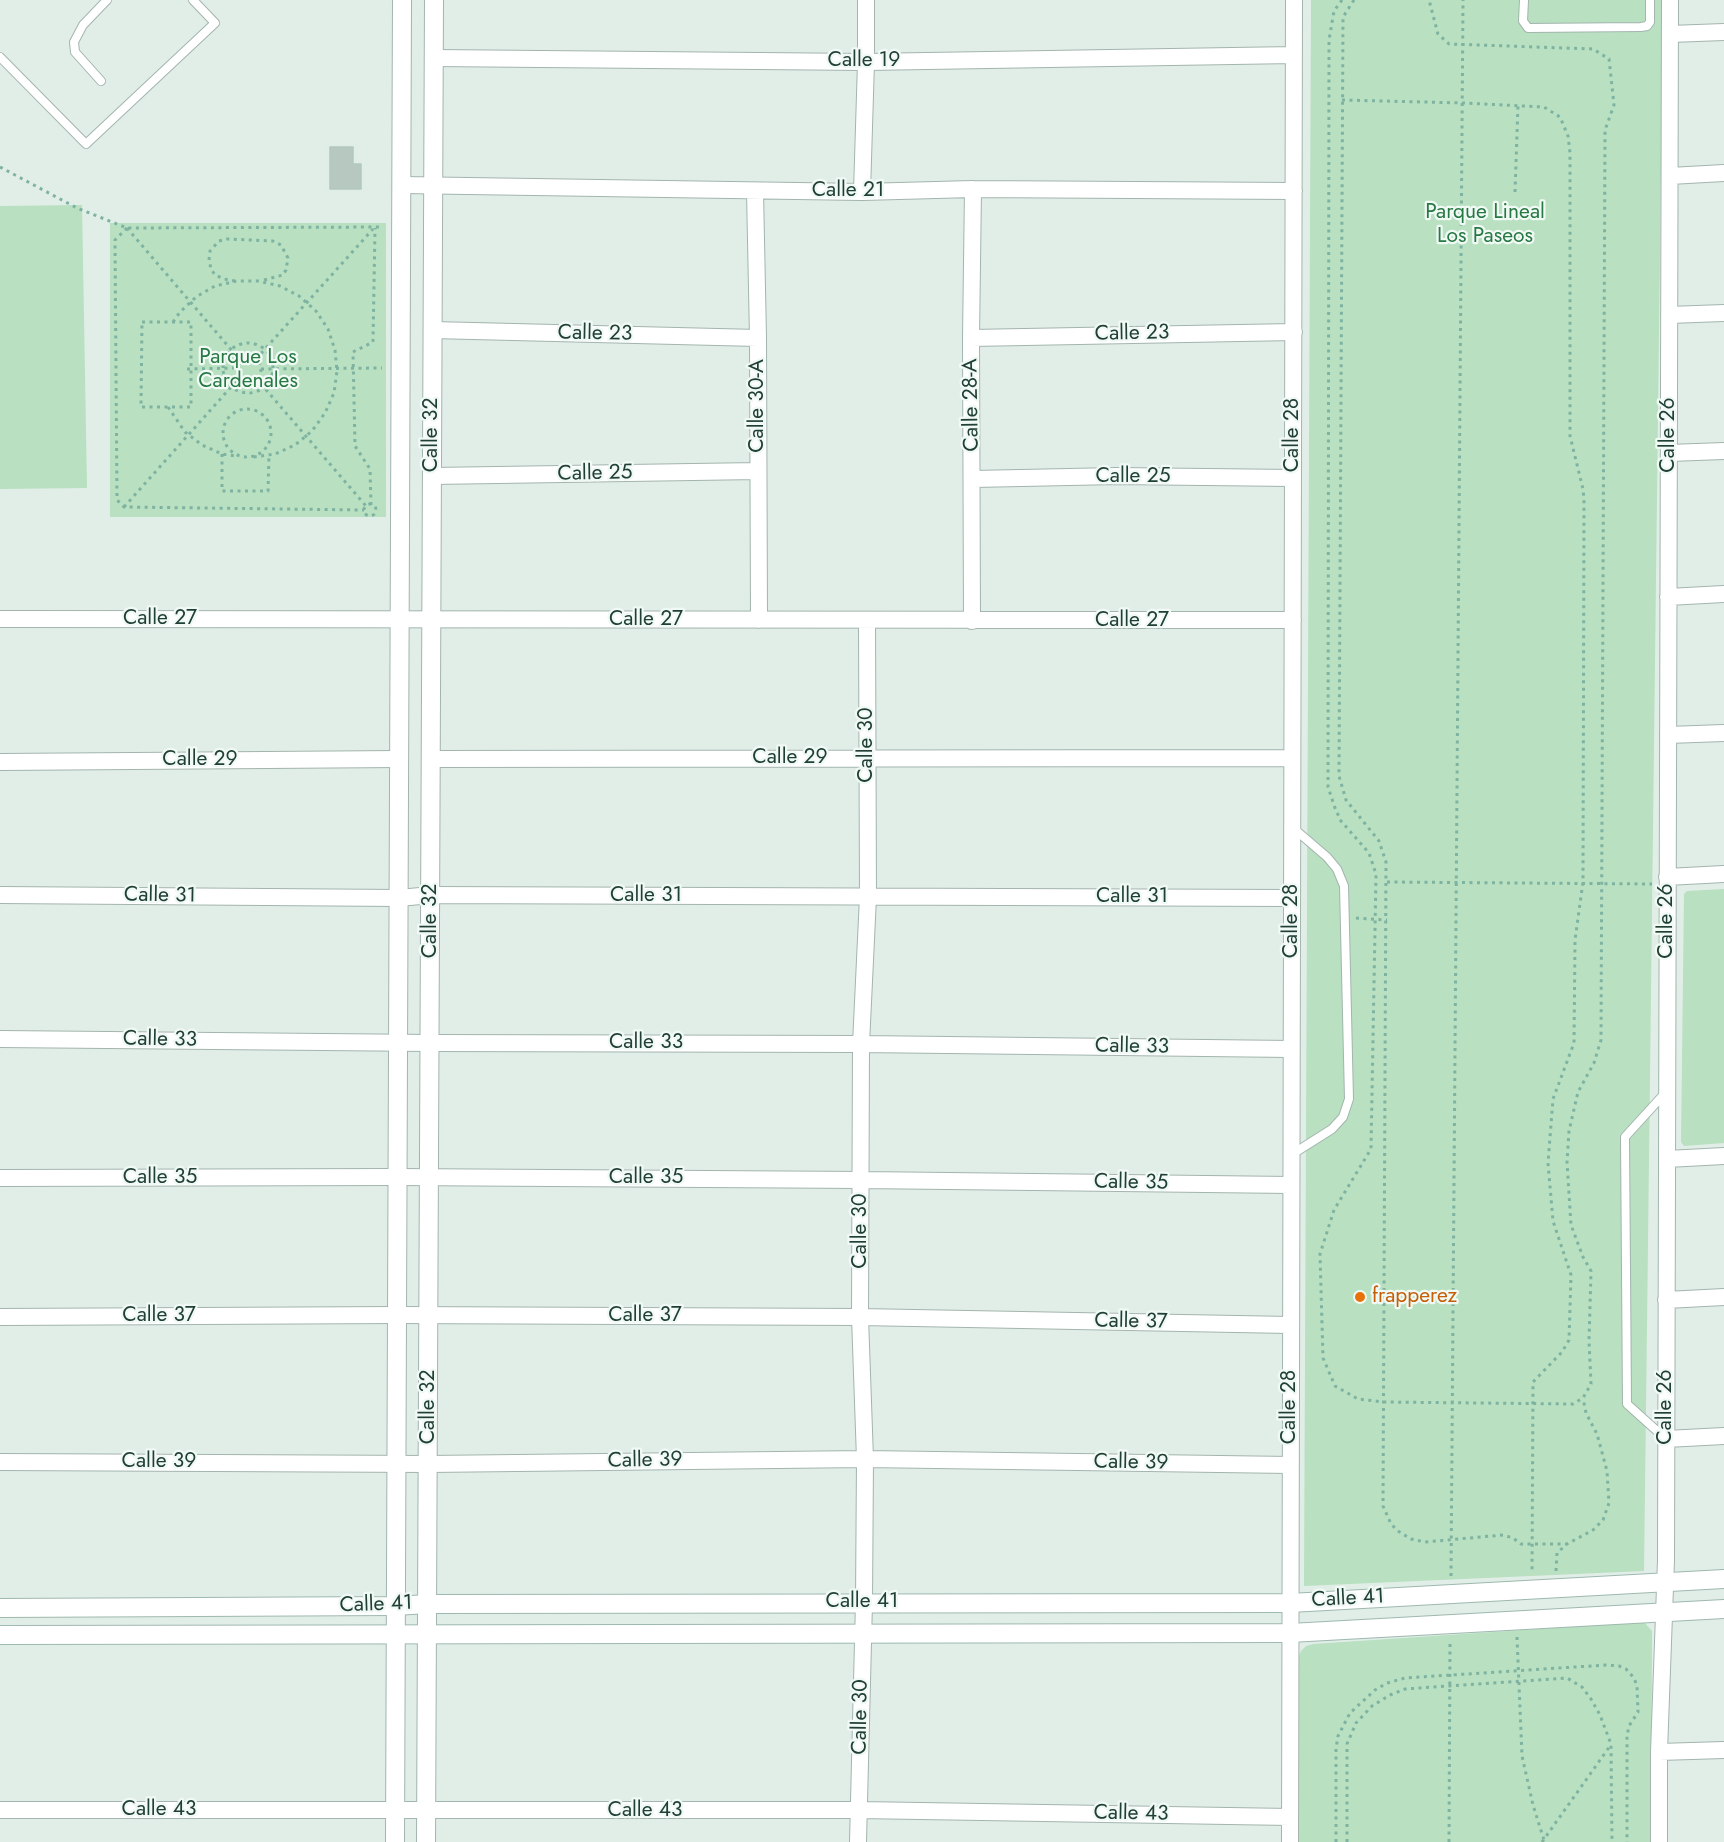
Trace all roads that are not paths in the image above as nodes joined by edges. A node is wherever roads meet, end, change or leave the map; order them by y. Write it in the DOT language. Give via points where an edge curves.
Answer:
graph roads {
  1 [pos="107,0"];
  2 [pos="193,0"];
  3 [pos="402,0"];
  4 [pos="434,0"];
  5 [pos="866,0"];
  6 [pos="1294,0"];
  7 [pos="1524,0"];
  8 [pos="1650,0"];
  9 [pos="1670,0"];
  10 [pos="1724,32"];
  11 [pos="1670,34"];
  12 [pos="1294,55"];
  13 [pos="0,57"];
  14 [pos="433,58"];
  15 [pos="866,62"];
  16 [pos="101,81"];
  17 [pos="1724,173"];
  18 [pos="1670,176"];
  19 [pos="402,184"];
  20 [pos="433,185"];
  21 [pos="973,189"];
  22 [pos="755,191"];
  23 [pos="1294,191"];
  24 [pos="862,192"];
  25 [pos="1724,313"];
  26 [pos="1669,315"];
  27 [pos="432,330"];
  28 [pos="1294,332"];
  29 [pos="758,338"];
  30 [pos="971,338"];
  31 [pos="1724,451"];
  32 [pos="1669,453"];
  33 [pos="758,471"];
  34 [pos="432,476"];
  35 [pos="973,478"];
  36 [pos="1293,478"];
  37 [pos="1724,594"];
  38 [pos="1668,597"];
  39 [pos="400,618"];
  40 [pos="0,619"];
  41 [pos="432,620"];
  42 [pos="759,620"];
  43 [pos="867,620"];
  44 [pos="1293,620"];
  45 [pos="972,621"];
  46 [pos="1724,733"];
  47 [pos="1668,735"];
  48 [pos="868,758"];
  49 [pos="1292,758"];
  50 [pos="399,759"];
  51 [pos="431,759"];
  52 [pos="0,762"];
  53 [pos="1292,826"];
  54 [pos="1724,874"];
  55 [pos="1667,878"];
  56 [pos="0,894"];
  57 [pos="431,895"];
  58 [pos="868,897"];
  59 [pos="399,898"];
  60 [pos="1292,898"];
  61 [pos="0,1039"];
  62 [pos="398,1043"];
  63 [pos="430,1043"];
  64 [pos="861,1044"];
  65 [pos="1292,1049"];
  66 [pos="1667,1091"];
  67 [pos="1291,1155"];
  68 [pos="1724,1156"];
  69 [pos="1667,1159"];
  70 [pos="397,1177"];
  71 [pos="430,1177"];
  72 [pos="0,1178"];
  73 [pos="862,1179"];
  74 [pos="1291,1185"];
  75 [pos="1724,1297"];
  76 [pos="1666,1300"];
  77 [pos="397,1315"];
  78 [pos="429,1316"];
  79 [pos="0,1317"];
  80 [pos="861,1317"];
  81 [pos="1290,1325"];
  82 [pos="1724,1436"];
  83 [pos="1666,1439"];
  84 [pos="865,1459"];
  85 [pos="0,1462"];
  86 [pos="396,1463"];
  87 [pos="429,1464"];
  88 [pos="1290,1465"];
  89 [pos="1724,1578"];
  90 [pos="1665,1582"];
  91 [pos="864,1602"];
  92 [pos="1290,1603"];
  93 [pos="428,1604"];
  94 [pos="395,1606"];
  95 [pos="0,1608"];
  96 [pos="1724,1609"];
  97 [pos="1665,1613"];
  98 [pos="1290,1633"];
  99 [pos="395,1634"];
  100 [pos="427,1634"];
  101 [pos="862,1634"];
  102 [pos="0,1635"];
  103 [pos="1724,1750"];
  104 [pos="1659,1752"];
  105 [pos="394,1809"];
  106 [pos="0,1810"];
  107 [pos="859,1810"];
  108 [pos="426,1811"];
  109 [pos="1290,1816"];
  110 [pos="394,1842"];
  111 [pos="426,1842"];
  112 [pos="858,1842"];
  113 [pos="1290,1842"];
  114 [pos="1659,1842"];
  1 -- 16 [label="lane" via="83,25 74,42 75,52"];
  2 -- 13 [label="lane" via="215,23 86,144"];
  3 -- 19 [label="street, Calle 32"];
  4 -- 14 [label="street, Calle 32"];
  5 -- 15 [label="street"];
  6 -- 12 [label="street, Calle 28"];
  7 -- 8 [label="lane" via="1523,21 1528,28 1647,26"];
  9 -- 11 [label="street, Calle 26"];
  10 -- 11 [label="street"];
  11 -- 18 [label="street, Calle 26"];
  12 -- 15 [label="street, Calle 19"];
  12 -- 23 [label="street, Calle 28"];
  14 -- 15 [label="street, Calle 19"];
  14 -- 20 [label="street, Calle 32"];
  15 -- 24 [label="street"];
  17 -- 18 [label="street"];
  18 -- 26 [label="street, Calle 26"];
  19 -- 20 [label="street, Calle 21"];
  19 -- 39 [label="street, Calle 32"];
  20 -- 22 [label="street, Calle 21"];
  20 -- 27 [label="street, Calle 32"];
  21 -- 23 [label="street, Calle 21"];
  21 -- 24 [label="street, Calle 21"];
  21 -- 30 [label="street, Calle 28-A"];
  22 -- 24 [label="street, Calle 21"];
  22 -- 29 [label="street, Calle 30-A"];
  23 -- 28 [label="street, Calle 28"];
  25 -- 26 [label="street"];
  26 -- 32 [label="street, Calle 26"];
  27 -- 29 [label="street, Calle 23"];
  27 -- 34 [label="street, Calle 32"];
  28 -- 30 [label="street, Calle 23"];
  28 -- 36 [label="street, Calle 28"];
  29 -- 33 [label="street, Calle 30-A"];
  30 -- 35 [label="street, Calle 28-A"];
  31 -- 32 [label="street"];
  32 -- 38 [label="street, Calle 26"];
  33 -- 34 [label="street, Calle 25"];
  33 -- 42 [label="street, Calle 30-A"];
  34 -- 41 [label="street, Calle 32"];
  35 -- 36 [label="street, Calle 25"];
  35 -- 45 [label="street, Calle 28-A"];
  36 -- 44 [label="street, Calle 28"];
  37 -- 38 [label="street"];
  38 -- 47 [label="street, Calle 26"];
  39 -- 40 [label="street, Calle 27"];
  39 -- 41 [label="street, Calle 27"];
  39 -- 50 [label="street, Calle 32"];
  41 -- 42 [label="street, Calle 27"];
  41 -- 51 [label="street, Calle 32"];
  42 -- 43 [label="street, Calle 27"];
  43 -- 45 [label="street, Calle 27"];
  43 -- 48 [label="street, Calle 30"];
  44 -- 45 [label="street, Calle 27"];
  44 -- 49 [label="street, Calle 28"];
  46 -- 47 [label="street"];
  47 -- 55 [label="street, Calle 26"];
  48 -- 49 [label="street, Calle 29"];
  48 -- 51 [label="street, Calle 29"];
  48 -- 58 [label="street, Calle 30"];
  49 -- 53 [label="street, Calle 28"];
  50 -- 52 [label="street, Calle 29"];
  50 -- 59 [label="street, Calle 32"];
  51 -- 57 [label="street, Calle 32"];
  53 -- 60 [label="street, Calle 28"];
  53 -- 67 [label="lane" via="1328,857 1344,886 1349,1099 1343,1117 1332,1129"];
  54 -- 55 [label="street"];
  55 -- 66 [label="street, Calle 26"];
  56 -- 59 [label="street, Calle 31"];
  57 -- 58 [label="street, Calle 31"];
  57 -- 59 [label="street, Calle 31"];
  57 -- 63 [label="street, Calle 32"];
  58 -- 60 [label="street, Calle 31"];
  58 -- 64 [label="street, Calle 30"];
  59 -- 62 [label="street, Calle 32"];
  60 -- 65 [label="street, Calle 28"];
  61 -- 62 [label="street, Calle 33"];
  62 -- 63 [label="street, Calle 33"];
  62 -- 70 [label="street, Calle 32"];
  63 -- 64 [label="street, Calle 33"];
  63 -- 71 [label="street, Calle 32"];
  64 -- 65 [label="street, Calle 33"];
  64 -- 73 [label="street, Calle 30"];
  65 -- 67 [label="street, Calle 28"];
  66 -- 69 [label="street, Calle 26"];
  66 -- 83 [label="lane" via="1625,1137 1627,1404"];
  67 -- 74 [label="street, Calle 28"];
  68 -- 69 [label="street"];
  69 -- 76 [label="street, Calle 26"];
  70 -- 71 [label="street, Calle 35"];
  70 -- 72 [label="street, Calle 35"];
  70 -- 77 [label="street, Calle 32"];
  71 -- 73 [label="street, Calle 35"];
  71 -- 78 [label="street, Calle 32"];
  73 -- 74 [label="street, Calle 35"];
  73 -- 80 [label="street, Calle 30"];
  74 -- 81 [label="street, Calle 28"];
  75 -- 76 [label="street"];
  76 -- 83 [label="street, Calle 26"];
  77 -- 78 [label="street, Calle 37"];
  77 -- 79 [label="street, Calle 37"];
  77 -- 86 [label="street, Calle 32"];
  78 -- 80 [label="street, Calle 37"];
  78 -- 87 [label="street, Calle 32"];
  80 -- 81 [label="street, Calle 37"];
  80 -- 84 [label="street, Calle 30"];
  81 -- 88 [label="street, Calle 28"];
  82 -- 83 [label="street"];
  83 -- 90 [label="street, Calle 26"];
  84 -- 87 [label="street, Calle 39"];
  84 -- 88 [label="street, Calle 39"];
  84 -- 91 [label="street, Calle 30"];
  85 -- 86 [label="street, Calle 39"];
  86 -- 87 [label="street, Calle 39"];
  86 -- 94 [label="street, Calle 32"];
  87 -- 93 [label="street, Calle 32"];
  88 -- 92 [label="street, Calle 28"];
  89 -- 90 [label="street, Calle 41"];
  90 -- 92 [label="street, Calle 41"];
  90 -- 97 [label="street, Calle 26"];
  91 -- 92 [label="street, Calle 41"];
  91 -- 93 [label="street, Calle 41"];
  91 -- 101 [label="street, Calle 30"];
  92 -- 98 [label="street, Calle 28"];
  93 -- 94 [label="street, Calle 41"];
  93 -- 100 [label="street, Calle 32"];
  94 -- 95 [label="street, Calle 41"];
  94 -- 99 [label="street, Calle 32"];
  96 -- 97 [label="street, Calle 41"];
  97 -- 98 [label="street, Calle 41"];
  97 -- 104 [label="street, Calle 26"];
  98 -- 101 [label="street, Calle 41"];
  98 -- 109 [label="street, Calle 28"];
  99 -- 100 [label="street, Calle 41"];
  99 -- 102 [label="street, Calle 41"];
  99 -- 105 [label="street, Calle 32"];
  100 -- 101 [label="street, Calle 41"];
  100 -- 108 [label="street, Calle 32"];
  101 -- 107 [label="street, Calle 30"];
  103 -- 104 [label="street"];
  104 -- 114 [label="street, Calle 26"];
  105 -- 106 [label="street, Calle 43"];
  105 -- 108 [label="street, Calle 43"];
  105 -- 110 [label="street, Calle 32"];
  107 -- 108 [label="street, Calle 43"];
  107 -- 109 [label="street, Calle 43"];
  107 -- 112 [label="street, Calle 30"];
  108 -- 111 [label="street, Calle 32"];
  109 -- 113 [label="street, Calle 28"];
}
